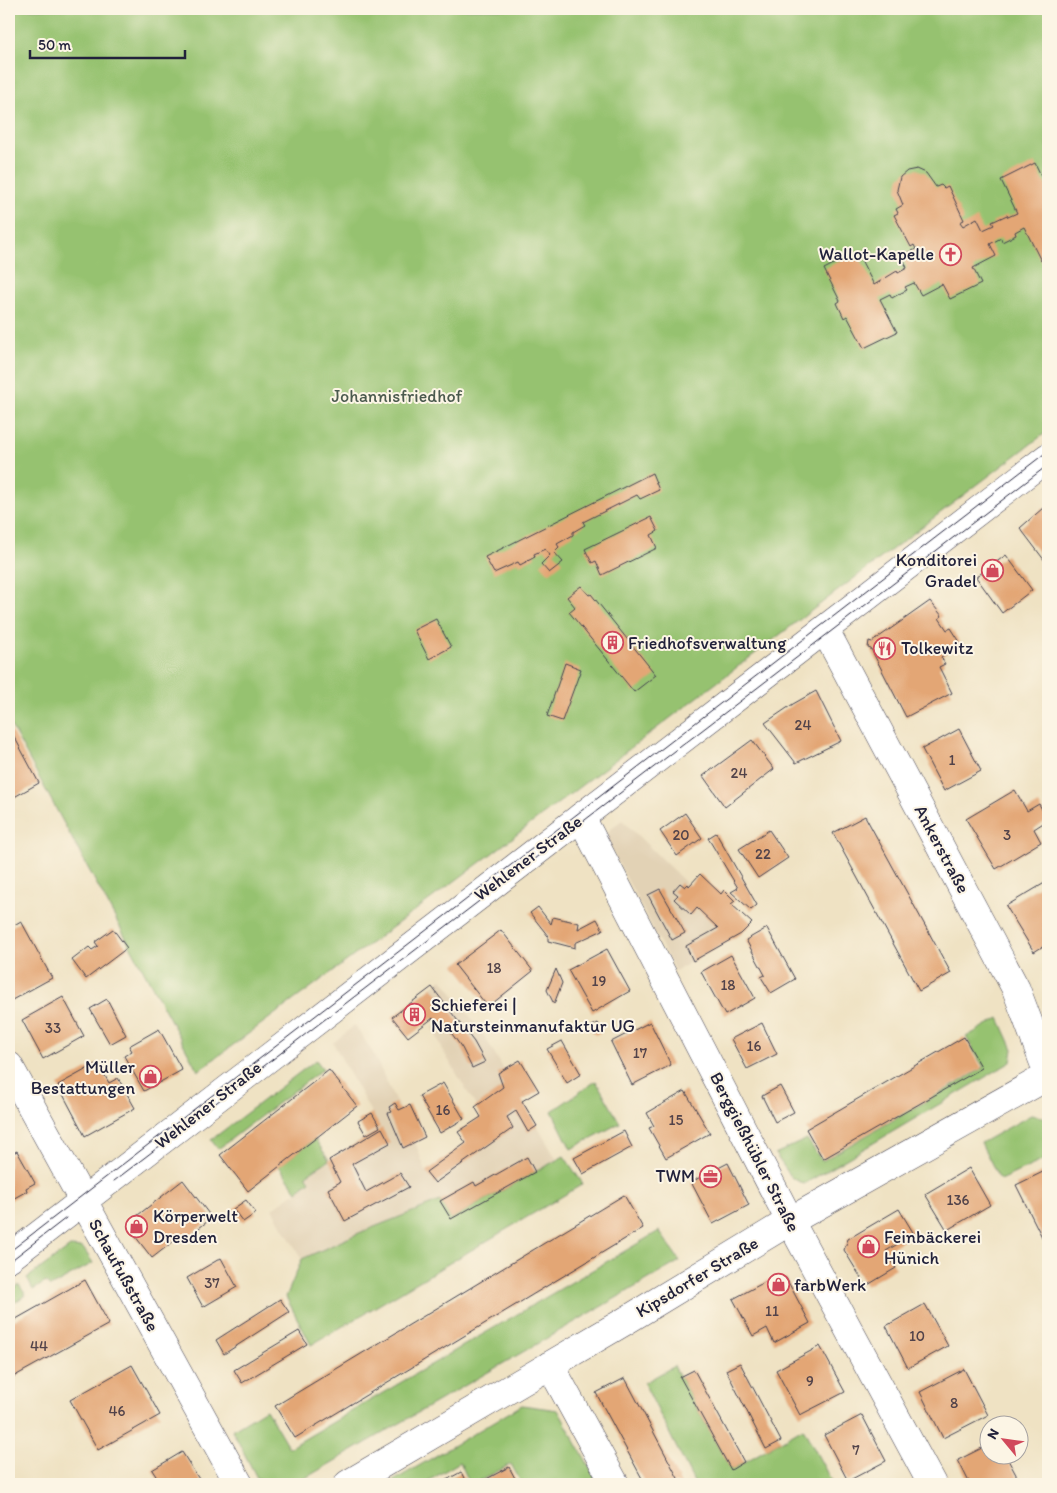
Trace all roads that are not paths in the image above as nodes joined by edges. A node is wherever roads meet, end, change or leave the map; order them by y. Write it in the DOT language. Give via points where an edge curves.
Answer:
graph roads {
  1 [pos="1048,457"];
  2 [pos="825,630"];
  3 [pos="581,817"];
  4 [pos="9,1066"];
  5 [pos="1048,1075"];
  6 [pos="84,1201"];
  7 [pos="790,1221"];
  8 [pos="9,1258"];
  9 [pos="550,1365"];
  10 [pos="239,1484"];
  11 [pos="348,1484"];
  12 [pos="615,1484"];
  13 [pos="932,1484"];
  1 -- 2 [label="street, Wehlener Straße"];
  2 -- 3 [label="street, Wehlener Straße"];
  2 -- 5 [label="street, Ankerstraße" via="1016,990"];
  3 -- 6 [label="street, Wehlener Straße"];
  3 -- 7 [label="street, Berggießhübler Straße"];
  4 -- 6 [label="street, Schaufußstraße"];
  5 -- 7 [label="street, Kipsdorfer Straße"];
  6 -- 8 [label="street, Wehlener Straße"];
  6 -- 10 [label="street, Schaufußstraße"];
  7 -- 9 [label="street, Kipsdorfer Straße"];
  7 -- 13 [label="street, Berggießhübler Straße"];
  9 -- 11 [label="street, Kipsdorfer Straße"];
  9 -- 12 [label="street"];
}
